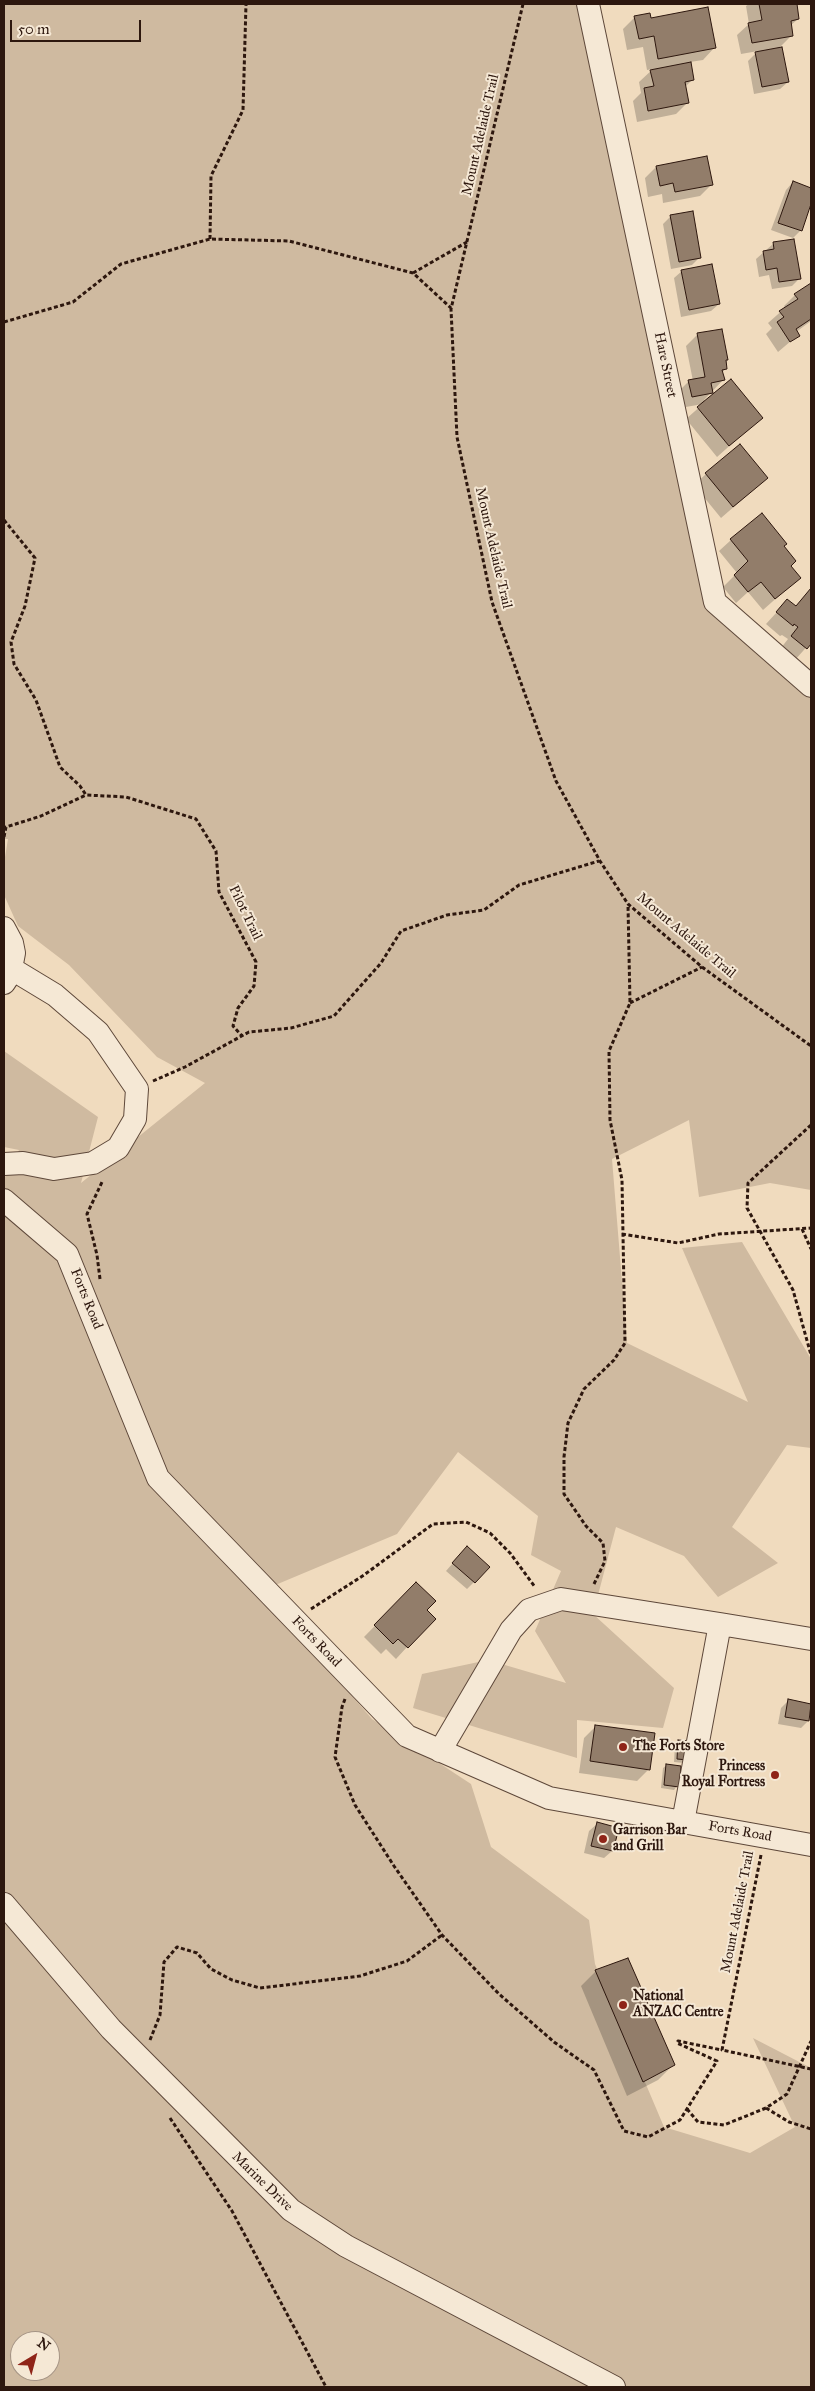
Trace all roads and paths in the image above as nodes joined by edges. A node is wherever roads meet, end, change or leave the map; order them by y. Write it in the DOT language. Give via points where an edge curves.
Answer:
graph roads {
  1 [pos="246,4"];
  2 [pos="523,4"];
  3 [pos="588,4"];
  4 [pos="210,239"];
  5 [pos="467,242"];
  6 [pos="412,273"];
  7 [pos="451,309"];
  8 [pos="4,322"];
  9 [pos="4,520"];
  10 [pos="811,686"];
  11 [pos="86,795"];
  12 [pos="4,837"];
  13 [pos="600,861"];
  14 [pos="628,904"];
  15 [pos="4,928"];
  16 [pos="702,967"];
  17 [pos="8,976"];
  18 [pos="630,1003"];
  19 [pos="242,1036"];
  20 [pos="811,1046"];
  21 [pos="137,1089"];
  22 [pos="811,1125"];
  23 [pos="118,1148"];
  24 [pos="4,1164"];
  25 [pos="4,1200"];
  26 [pos="811,1228"];
  27 [pos="802,1229"];
  28 [pos="759,1230"];
  29 [pos="622,1234"];
  30 [pos="811,1249"];
  31 [pos="101,1288"];
  32 [pos="811,1355"];
  33 [pos="561,1599"];
  34 [pos="584,1603"];
  35 [pos="295,1620"];
  36 [pos="720,1624"];
  37 [pos="811,1639"];
  38 [pos="352,1679"];
  39 [pos="440,1751"];
  40 [pos="683,1822"];
  41 [pos="765,1837"];
  42 [pos="811,1845"];
  43 [pos="4,1904"];
  44 [pos="442,1935"];
  45 [pos="811,2041"];
  46 [pos="722,2050"];
  47 [pos="141,2060"];
  48 [pos="802,2066"];
  49 [pos="811,2069"];
  50 [pos="766,2108"];
  51 [pos="687,2109"];
  52 [pos="166,2113"];
  53 [pos="811,2129"];
  54 [pos="326,2387"];
  55 [pos="614,2387"];
  1 -- 4 [label="path" via="243,110 211,176"];
  2 -- 5 [label="path, Mount Adelaide Trail"];
  3 -- 10 [label="street, Hare Street" via="715,602"];
  4 -- 6 [label="path" via="289,241"];
  4 -- 8 [label="path" via="122,264 73,302"];
  5 -- 6 [label="path"];
  5 -- 7 [label="path, Mount Adelaide Trail"];
  6 -- 7 [label="path"];
  7 -- 13 [label="path, Mount Adelaide Trail" via="457,437 492,602 556,781"];
  9 -- 11 [label="path" via="35,558 25,606 12,642 14,664 36,700 60,767"];
  11 -- 12 [label="path, Pilot Trail" via="41,816 6,827"];
  11 -- 19 [label="path, Pilot Trail" via="126,797 196,819 216,852 219,892 256,962 254,986 238,1008 233,1026"];
  13 -- 14 [label="path, Mount Adelaide Trail"];
  13 -- 19 [label="path" via="519,885 484,910 447,915 401,931 381,964 334,1016 291,1028 249,1032"];
  14 -- 16 [label="path, Mount Adelaide Trail"];
  14 -- 18 [label="path"];
  15 -- 17 [label="street" via="14,953"];
  16 -- 18 [label="path"];
  16 -- 20 [label="path, Mount Adelaide Trail"];
  17 -- 21 [label="street" via="54,995 98,1032"];
  18 -- 29 [label="path" via="609,1051 610,1120 622,1180"];
  19 -- 21 [label="path"];
  21 -- 23 [label="street" via="135,1119"];
  22 -- 28 [label="path" via="748,1183 746,1208"];
  23 -- 24 [label="street" via="93,1163 54,1169 23,1163"];
  23 -- 31 [label="path" via="87,1214"];
  25 -- 35 [label="street, Forts Road" via="67,1254 158,1478"];
  26 -- 27 [label="path"];
  27 -- 28 [label="path"];
  27 -- 30 [label="path"];
  28 -- 29 [label="path" via="678,1243"];
  28 -- 32 [label="path" via="793,1290"];
  29 -- 34 [label="path" via="625,1343 614,1360 584,1389 568,1423 564,1458 564,1494 586,1526 603,1543 606,1561"];
  33 -- 34 [label="street"];
  33 -- 35 [label="path" via="535,1587 510,1553 490,1533 466,1522 433,1524"];
  33 -- 39 [label="street" via="529,1610 511,1630"];
  34 -- 36 [label="street"];
  35 -- 38 [label="street, Forts Road"];
  36 -- 37 [label="street"];
  36 -- 40 [label="street"];
  38 -- 39 [label="street, Forts Road" via="407,1736"];
  38 -- 44 [label="path" via="342,1707 336,1758 355,1805"];
  39 -- 40 [label="street, Forts Road" via="549,1798"];
  40 -- 41 [label="street, Forts Road"];
  41 -- 42 [label="street, Forts Road"];
  41 -- 46 [label="path, Mount Adelaide Trail"];
  43 -- 47 [label="street, Marine Drive"];
  44 -- 47 [label="path" via="407,1961 360,1976 260,1988 232,1980 211,1969 197,1953 177,1947 164,1962 160,2015"];
  44 -- 51 [label="path" via="499,1994 554,2042 594,2070 624,2131 648,2138 680,2120"];
  45 -- 48 [label="path"];
  46 -- 48 [label="path"];
  46 -- 51 [label="path" via="678,2040 677,2043 717,2060"];
  47 -- 55 [label="street, Marine Drive" via="291,2210 346,2246"];
  48 -- 49 [label="path"];
  48 -- 50 [label="path" via="787,2094"];
  50 -- 51 [label="path" via="724,2125 698,2122"];
  50 -- 53 [label="path" via="789,2122"];
  52 -- 54 [label="path" via="232,2211"];
}
